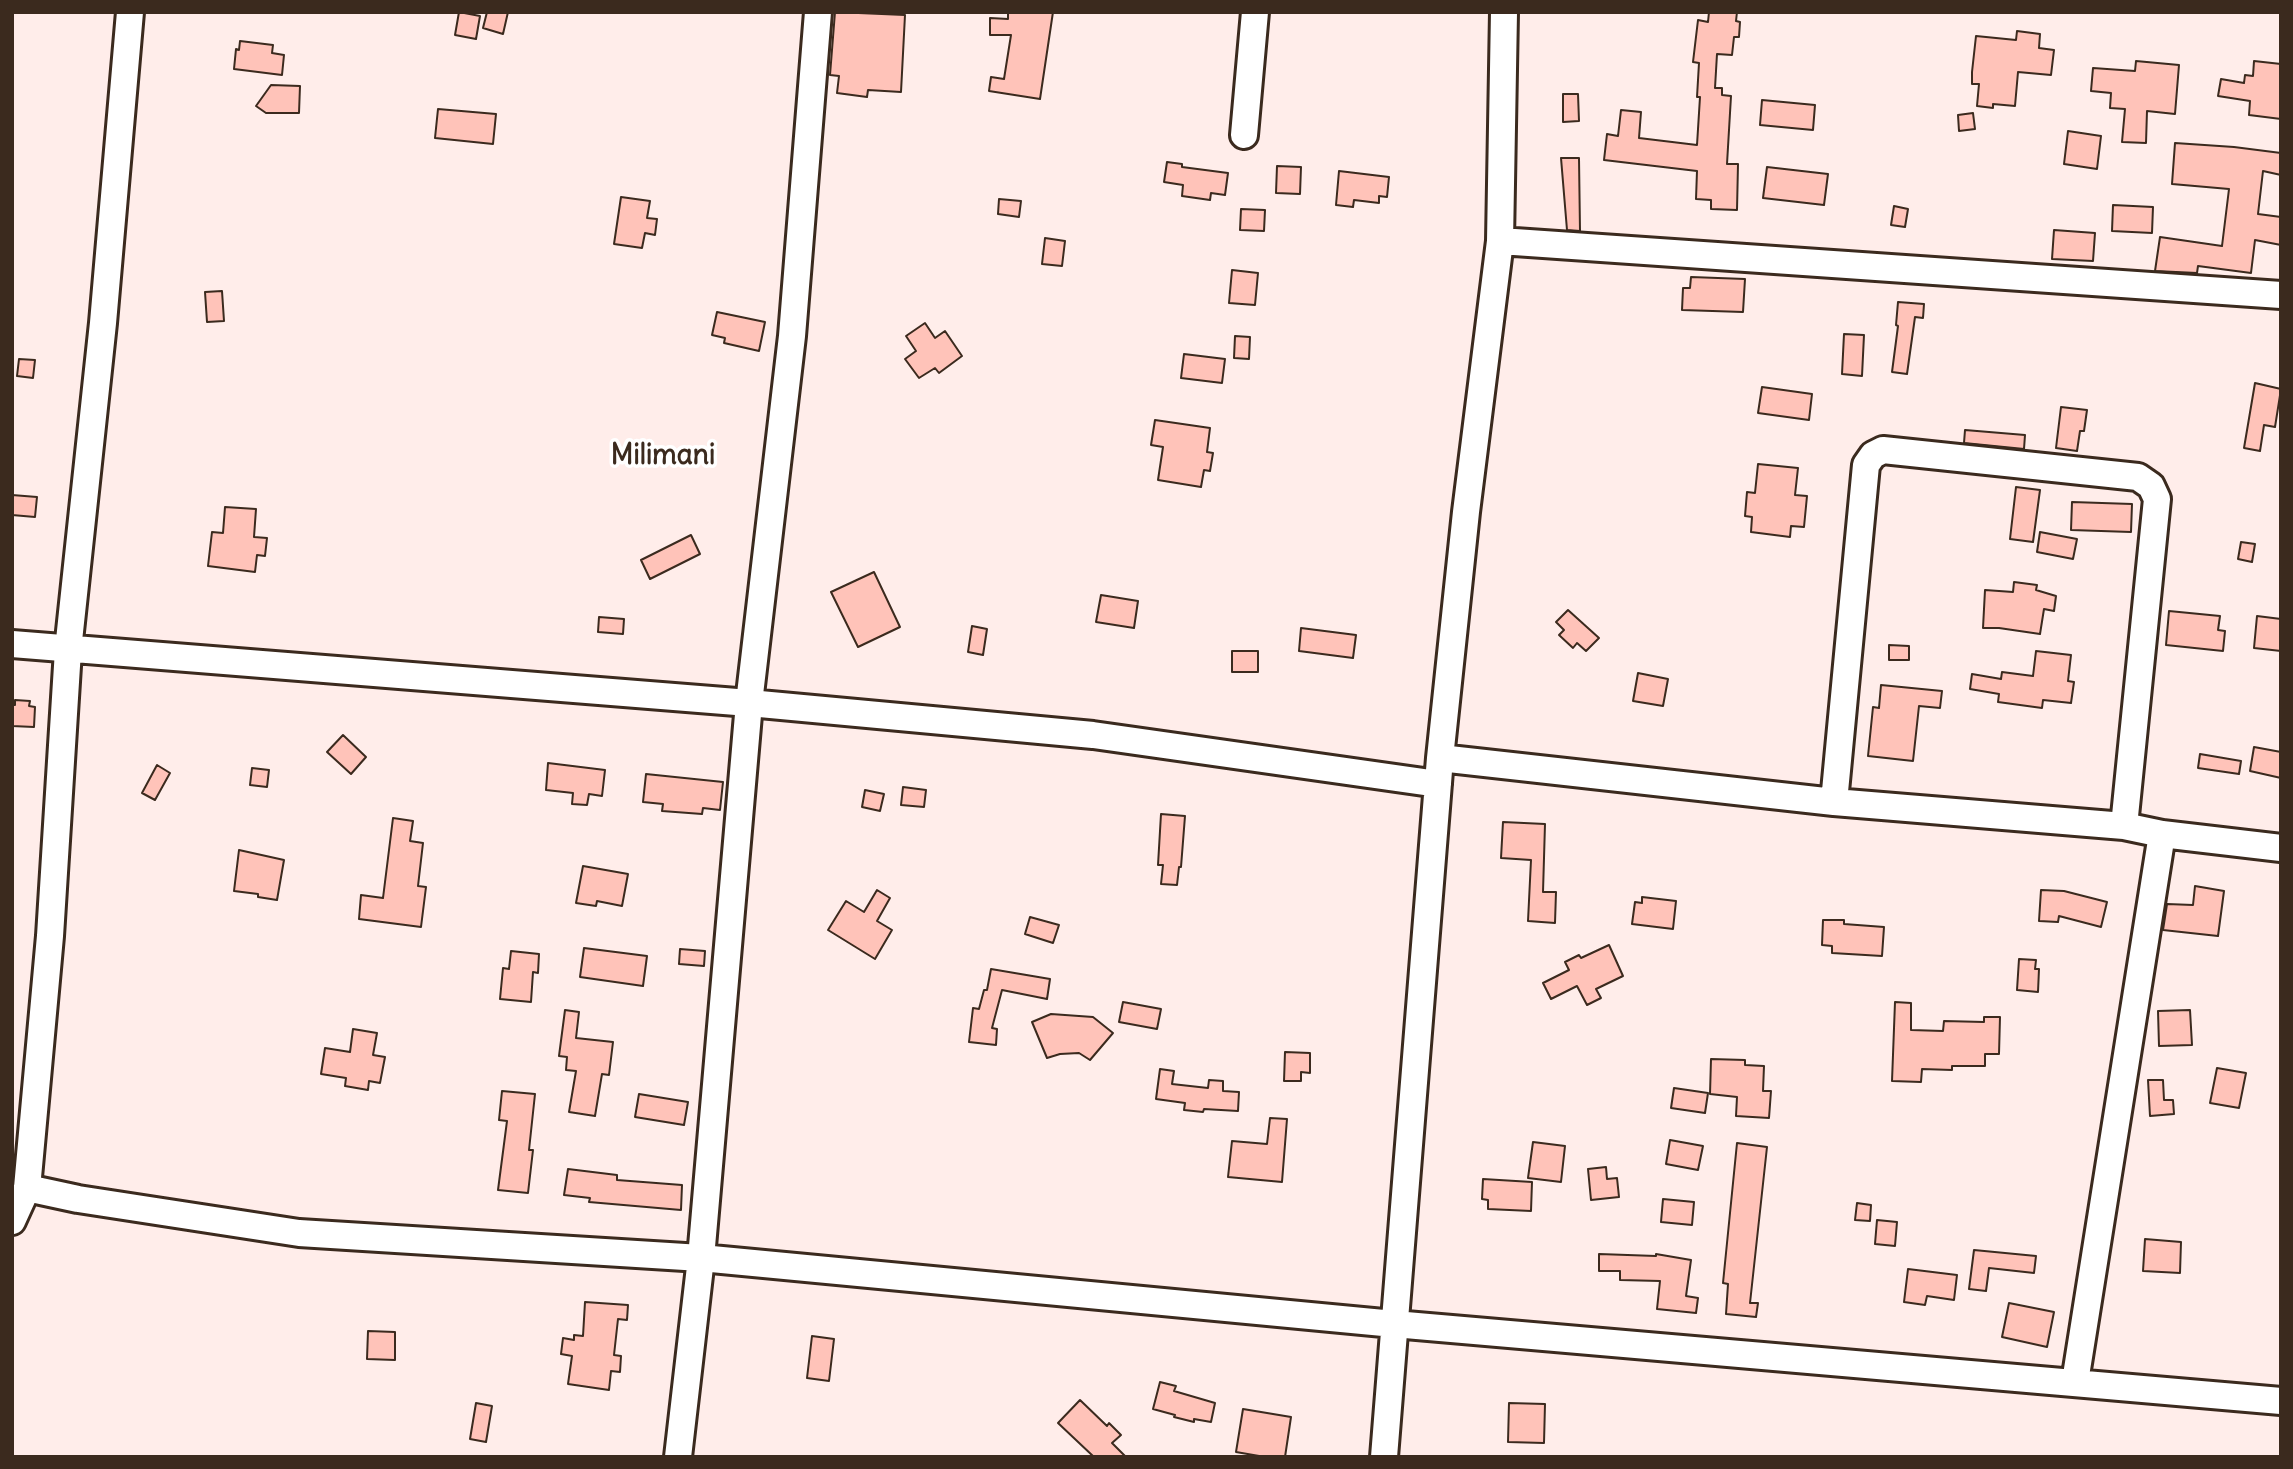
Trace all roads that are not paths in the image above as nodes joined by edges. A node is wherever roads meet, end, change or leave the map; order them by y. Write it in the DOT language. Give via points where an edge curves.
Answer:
graph roads {
  1 [pos="130,12"];
  2 [pos="818,12"];
  3 [pos="1255,12"];
  4 [pos="1504,12"];
  5 [pos="1244,135"];
  6 [pos="1500,241"];
  7 [pos="2281,295"];
  8 [pos="12,644"];
  9 [pos="68,650"];
  10 [pos="749,703"];
  11 [pos="1438,771"];
  12 [pos="1833,802"];
  13 [pos="2124,826"];
  14 [pos="2162,834"];
  15 [pos="2281,848"];
  16 [pos="27,1188"];
  17 [pos="12,1221"];
  18 [pos="701,1258"];
  19 [pos="1394,1324"];
  20 [pos="2075,1382"];
  21 [pos="2281,1401"];
  22 [pos="678,1457"];
  23 [pos="1384,1457"];
  1 -- 9 [label="street"];
  2 -- 10 [label="street" via="792,336"];
  3 -- 5 [label="street"];
  4 -- 6 [label="street"];
  6 -- 7 [label="street"];
  6 -- 11 [label="street"];
  8 -- 9 [label="street"];
  9 -- 10 [label="street"];
  9 -- 16 [label="street" via="50,936"];
  10 -- 11 [label="street"];
  10 -- 18 [label="street"];
  11 -- 12 [label="street"];
  11 -- 19 [label="street"];
  12 -- 13 [label="street"];
  12 -- 13 [label="street" via="1866,465 1884,450 2138,477 2151,486 2157,499"];
  13 -- 14 [label="street"];
  14 -- 15 [label="street"];
  14 -- 20 [label="street"];
  16 -- 17 [label="street"];
  16 -- 18 [label="street" via="299,1233"];
  18 -- 19 [label="street"];
  18 -- 22 [label="street"];
  19 -- 20 [label="street"];
  19 -- 23 [label="street"];
  20 -- 21 [label="street"];
}
